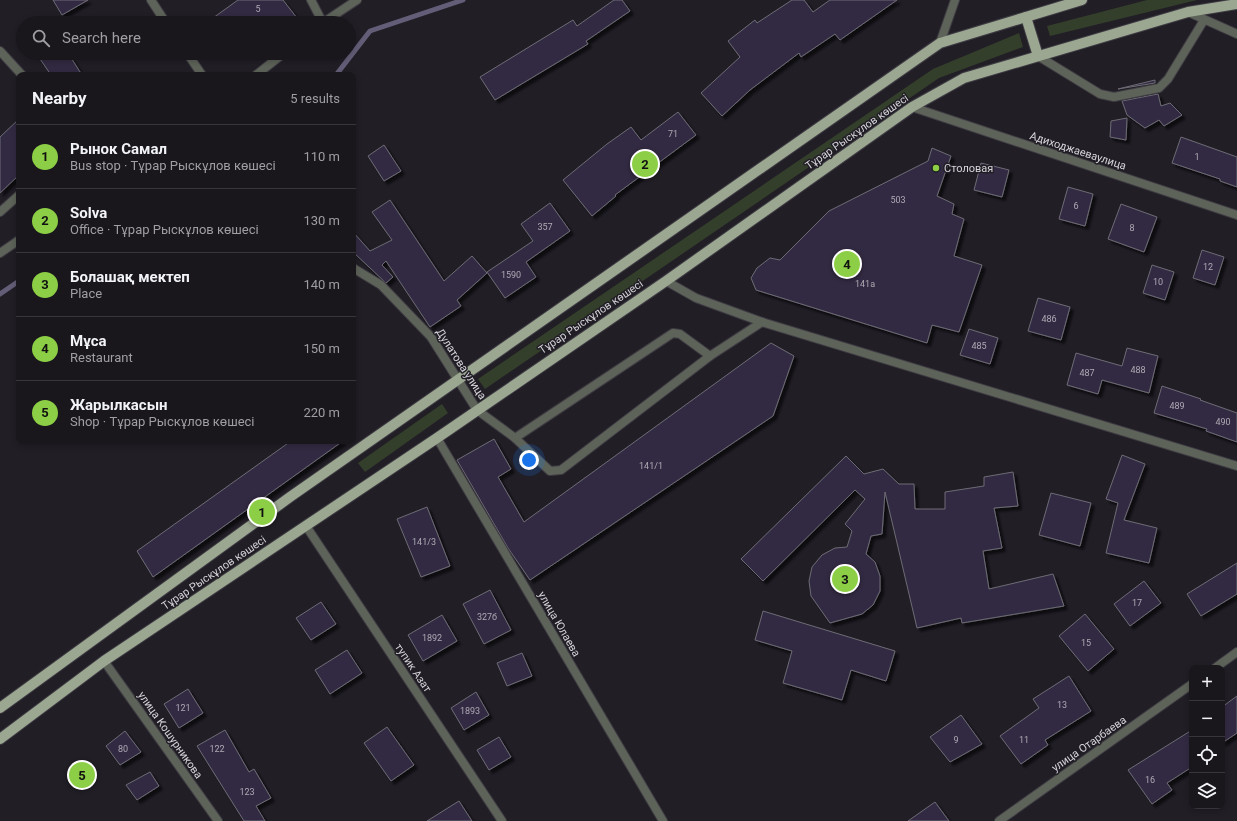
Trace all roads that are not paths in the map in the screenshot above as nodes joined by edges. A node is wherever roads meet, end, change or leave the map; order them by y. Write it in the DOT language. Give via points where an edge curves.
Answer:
graph roads {
  1 [pos="151,0"];
  2 [pos="311,0"];
  3 [pos="357,0"];
  4 [pos="955,0"];
  5 [pos="1082,0"];
  6 [pos="1237,4"];
  7 [pos="1188,12"];
  8 [pos="161,16"];
  9 [pos="320,16"];
  10 [pos="334,16"];
  11 [pos="1026,17"];
  12 [pos="1204,20"];
  13 [pos="1237,34"];
  14 [pos="940,43"];
  15 [pos="0,50"];
  16 [pos="1038,56"];
  17 [pos="192,60"];
  18 [pos="275,60"];
  19 [pos="19,72"];
  20 [pos="200,72"];
  21 [pos="260,72"];
  22 [pos="912,107"];
  23 [pos="16,198"];
  24 [pos="0,212"];
  25 [pos="1237,215"];
  26 [pos="16,242"];
  27 [pos="0,253"];
  28 [pos="356,270"];
  29 [pos="666,281"];
  30 [pos="762,322"];
  31 [pos="710,356"];
  32 [pos="459,380"];
  33 [pos="478,410"];
  34 [pos="437,438"];
  35 [pos="515,438"];
  36 [pos="1237,466"];
  37 [pos="306,526"];
  38 [pos="1237,652"];
  39 [pos="104,661"];
  40 [pos="1219,665"];
  41 [pos="1189,686"];
  42 [pos="0,708"];
  43 [pos="0,739"];
  44 [pos="218,821"];
  45 [pos="502,821"];
  46 [pos="663,821"];
  47 [pos="999,821"];
  1 -- 8 [label="street"];
  2 -- 9 [label="street"];
  3 -- 10 [label="street"];
  4 -- 14 [label="street"];
  5 -- 11 [label="main road, Тұрар Рыскұлов көшесі"];
  6 -- 7 [label="main road, Тұрар Рыскұлов көшесі"];
  7 -- 12 [label="street"];
  7 -- 16 [label="main road, Тұрар Рыскұлов көшесі"];
  11 -- 14 [label="main road, Тұрар Рыскұлов көшесі"];
  11 -- 16 [label="main road"];
  12 -- 13 [label="street"];
  12 -- 16 [label="street" via="1168,79 1159,88 1114,97 1100,94"];
  14 -- 32 [label="main road, Тұрар Рыскұлов көшесі"];
  15 -- 19 [label="street"];
  16 -- 22 [label="main road, Тұрар Рыскұлов көшесі" via="964,78"];
  17 -- 20 [label="street"];
  18 -- 21 [label="street"];
  22 -- 25 [label="street, Адиходжаеваулица"];
  22 -- 29 [label="main road, Тұрар Рыскұлов көшесі"];
  23 -- 24 [label="street"];
  26 -- 27 [label="street"];
  28 -- 32 [label="street, Дулатова улица" via="381,285 431,337"];
  29 -- 30 [label="street" via="696,298"];
  29 -- 33 [label="main road, Тұрар Рыскұлов көшесі"];
  30 -- 31 [label="street"];
  30 -- 36 [label="street"];
  31 -- 35 [label="street" via="680,334 673,333"];
  31 -- 35 [label="street" via="561,470 550,471"];
  32 -- 33 [label="street, Дулатова улица"];
  32 -- 42 [label="main road, Тұрар Рыскұлов көшесі" via="290,497"];
  33 -- 34 [label="main road, Тұрар Рыскұлов көшесі"];
  33 -- 35 [label="street"];
  34 -- 37 [label="main road, Тұрар Рыскұлов көшесі"];
  34 -- 46 [label="street, улица Юлаева"];
  37 -- 39 [label="main road, Тұрар Рыскұлов көшесі"];
  37 -- 45 [label="street, тупик Азат"];
  38 -- 40 [label="street"];
  39 -- 43 [label="main road, Тұрар Рыскұлов көшесі"];
  39 -- 44 [label="street, улица Кошурникова"];
  41 -- 47 [label="street, улица Отарбаева"];
}
